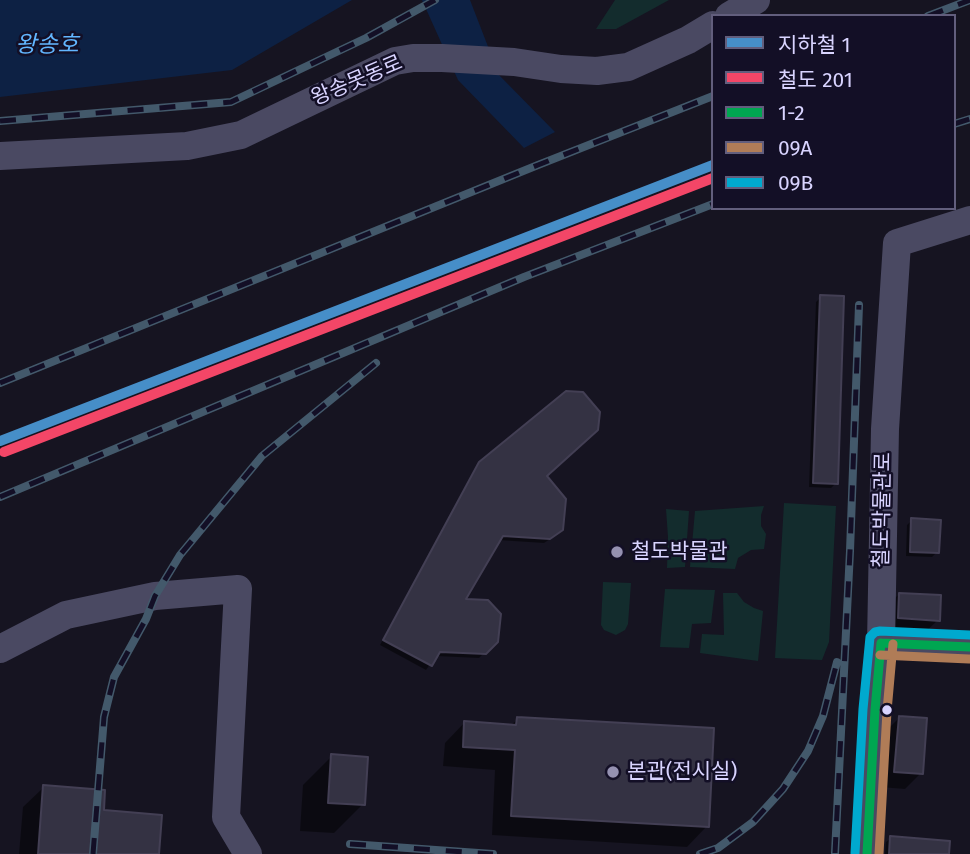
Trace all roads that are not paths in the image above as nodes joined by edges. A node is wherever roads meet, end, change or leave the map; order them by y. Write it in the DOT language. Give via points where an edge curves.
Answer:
graph roads {
  1 [pos="756,0"];
  2 [pos="732,14"];
  3 [pos="711,26"];
  4 [pos="0,156"];
  5 [pos="970,220"];
  6 [pos="881,643"];
  7 [pos="970,647"];
  8 [pos="0,649"];
  9 [pos="248,854"];
  10 [pos="867,854"];
  1 -- 2 [label="street"];
  3 -- 4 [label="street, 왕송못동로" via="628,66 597,71 412,58 395,61 241,135 187,146"];
  5 -- 6 [label="street, 철도박물관로" via="897,243 885,429"];
  6 -- 7 [label="street"];
  6 -- 10 [label="street, 철도박물관로"];
  8 -- 9 [label="street" via="66,615 155,596 238,589 226,817"];
}
